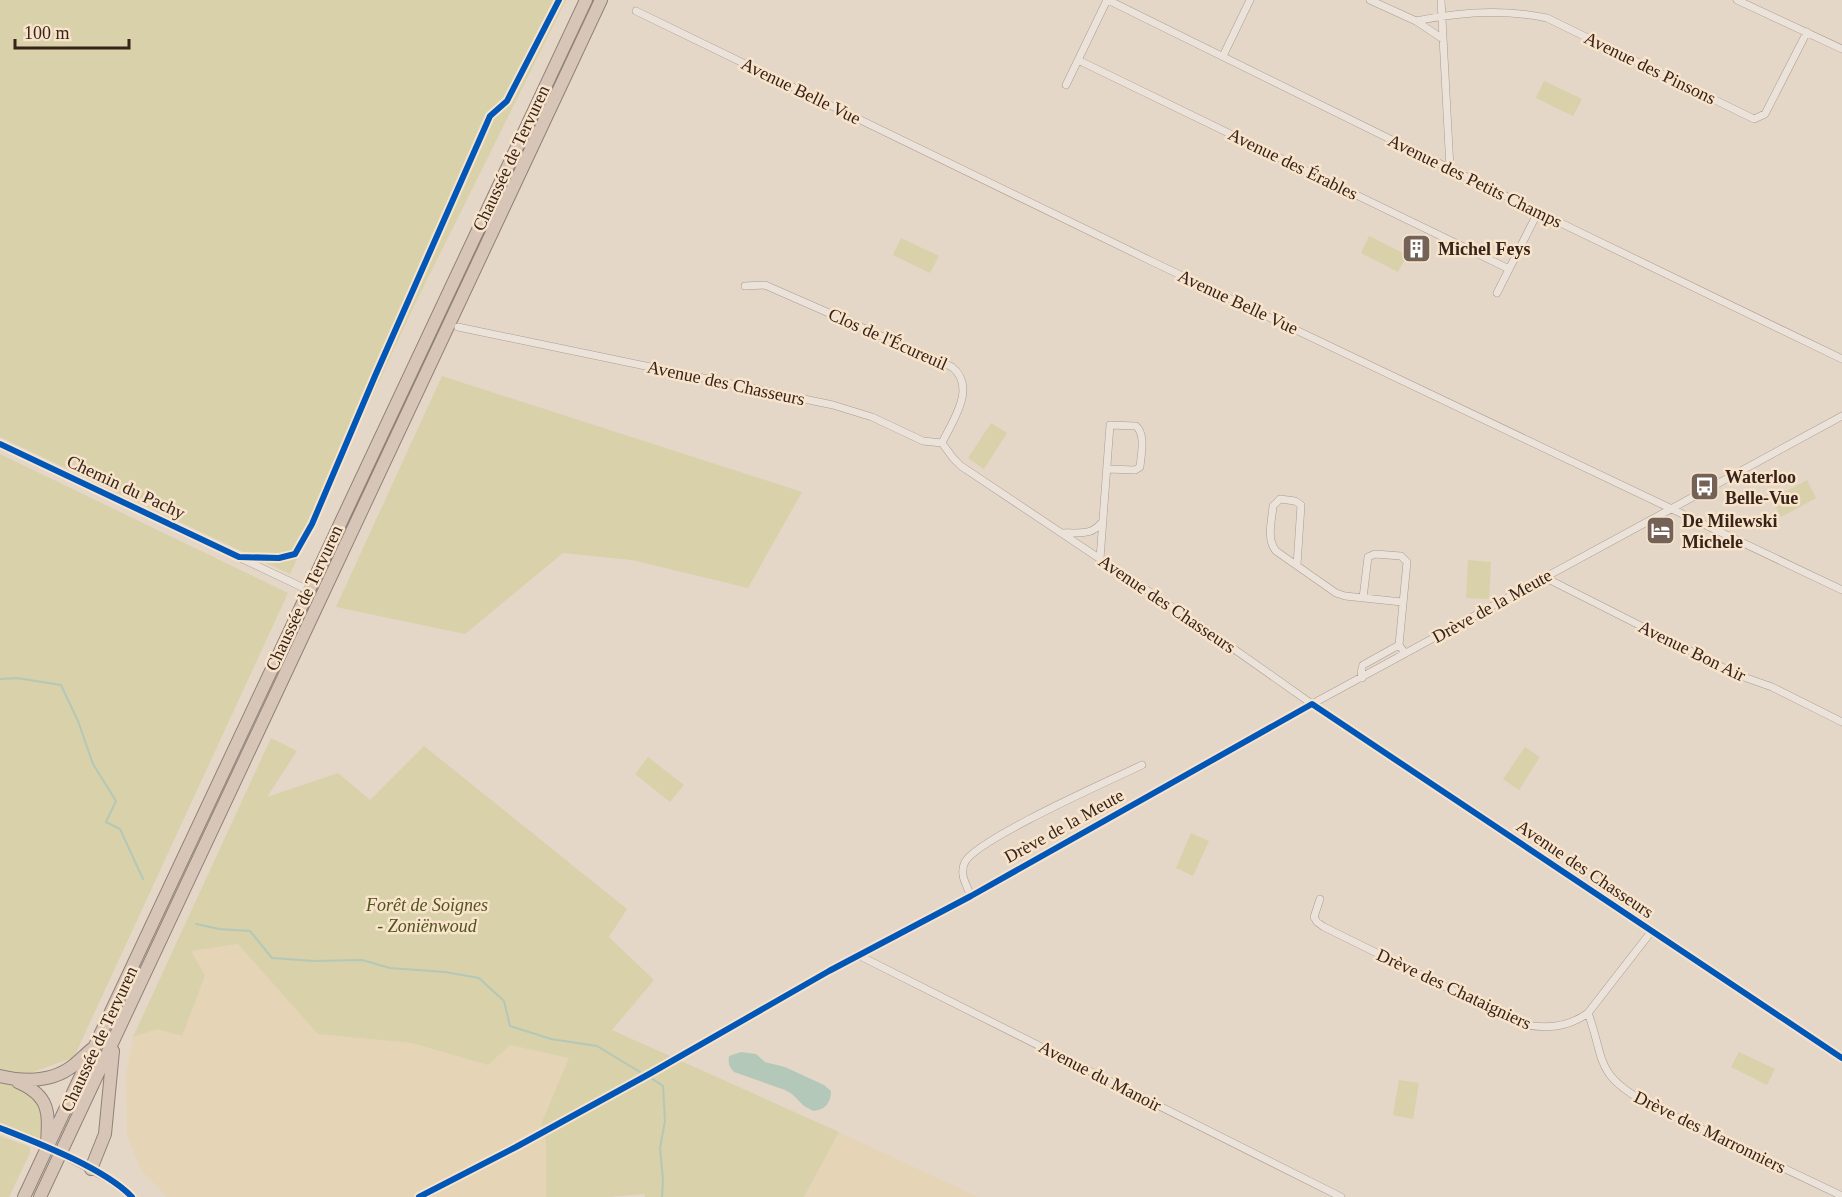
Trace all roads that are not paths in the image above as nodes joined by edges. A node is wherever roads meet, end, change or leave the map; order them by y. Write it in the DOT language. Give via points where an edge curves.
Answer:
graph roads {
  1 [pos="586,0"];
  2 [pos="601,0"];
  3 [pos="1108,0"];
  4 [pos="1250,0"];
  5 [pos="1370,0"];
  6 [pos="1441,0"];
  7 [pos="1737,0"];
  8 [pos="636,11"];
  9 [pos="1442,15"];
  10 [pos="1416,21"];
  11 [pos="1807,32"];
  12 [pos="1443,39"];
  13 [pos="1842,49"];
  14 [pos="1223,56"];
  15 [pos="1078,60"];
  16 [pos="1066,85"];
  17 [pos="1450,168"];
  18 [pos="1538,212"];
  19 [pos="1509,269"];
  20 [pos="745,286"];
  21 [pos="1497,293"];
  22 [pos="459,327"];
  23 [pos="1842,359"];
  24 [pos="1842,416"];
  25 [pos="942,443"];
  26 [pos="0,444"];
  27 [pos="1107,469"];
  28 [pos="1672,508"];
  29 [pos="1102,521"];
  30 [pos="1061,533"];
  31 [pos="1100,559"];
  32 [pos="1297,565"];
  33 [pos="1544,577"];
  34 [pos="308,590"];
  35 [pos="1842,590"];
  36 [pos="1363,598"];
  37 [pos="1402,602"];
  38 [pos="1399,645"];
  39 [pos="1405,653"];
  40 [pos="1362,678"];
  41 [pos="1312,705"];
  42 [pos="1842,722"];
  43 [pos="1142,765"];
  44 [pos="971,896"];
  45 [pos="1320,898"];
  46 [pos="1651,932"];
  47 [pos="858,955"];
  48 [pos="829,971"];
  49 [pos="1588,1013"];
  50 [pos="114,1040"];
  51 [pos="96,1047"];
  52 [pos="1842,1058"];
  53 [pos="6,1078"];
  54 [pos="0,1128"];
  55 [pos="42,1147"];
  56 [pos="69,1158"];
  57 [pos="91,1169"];
  58 [pos="1842,1196"];
  59 [pos="24,1197"];
  60 [pos="40,1197"];
  61 [pos="132,1197"];
  62 [pos="1341,1197"];
  1 -- 34 [label="highway, Chaussée de Tervuren"];
  2 -- 50 [label="highway, Chaussée de Tervuren"];
  3 -- 14 [label="street, Avenue des Petits Champs"];
  3 -- 15 [label="street"];
  4 -- 14 [label="street"];
  5 -- 10 [label="street"];
  6 -- 9 [label="street"];
  7 -- 11 [label="street"];
  8 -- 28 [label="street, Avenue Belle Vue"];
  9 -- 10 [label="street"];
  9 -- 11 [label="street, Avenue des Pinsons" via="1525,14 1547,18 1754,119 1765,114"];
  9 -- 12 [label="street"];
  10 -- 12 [label="street"];
  11 -- 13 [label="street"];
  12 -- 17 [label="street"];
  14 -- 17 [label="street, Avenue des Petits Champs"];
  15 -- 16 [label="street"];
  15 -- 19 [label="street, Avenue des Érables"];
  17 -- 18 [label="street, Avenue des Petits Champs"];
  18 -- 19 [label="street"];
  18 -- 23 [label="street, Avenue des Petits Champs"];
  19 -- 21 [label="street"];
  20 -- 25 [label="street, Clos de l'Écureuil" via="765,285 958,372 962,399"];
  22 -- 25 [label="street, Avenue des Chasseurs" via="833,405 872,417 923,441"];
  24 -- 28 [label="street, Drève de la Meute"];
  25 -- 30 [label="street, Avenue des Chasseurs" via="961,466"];
  26 -- 34 [label="street, Chemin du Pachy"];
  27 -- 27 [label="street" via="1110,425 1136,426 1142,433 1140,466 1136,470"];
  27 -- 29 [label="street"];
  28 -- 33 [label="street, Drève de la Meute"];
  28 -- 35 [label="street, Avenue Belle Vue"];
  29 -- 30 [label="street" via="1089,533"];
  29 -- 31 [label="street"];
  30 -- 31 [label="street, Avenue des Chasseurs"];
  31 -- 41 [label="street, Avenue des Chasseurs"];
  32 -- 32 [label="street" via="1272,546 1273,506 1280,499 1301,505"];
  32 -- 36 [label="street" via="1336,593"];
  33 -- 39 [label="street, Drève de la Meute"];
  33 -- 42 [label="street, Avenue Bon Air" via="1738,675 1772,687"];
  34 -- 51 [label="highway, Chaussée de Tervuren"];
  36 -- 37 [label="street"];
  36 -- 37 [label="street" via="1368,557 1401,556 1407,562"];
  37 -- 38 [label="street"];
  38 -- 39 [label="street"];
  38 -- 40 [label="street" via="1363,665"];
  39 -- 40 [label="street, Drève de la Meute"];
  40 -- 41 [label="street, Drève de la Meute"];
  41 -- 44 [label="street, Drève de la Meute"];
  41 -- 46 [label="street, Avenue des Chasseurs"];
  43 -- 44 [label="street" via="998,835 968,856 962,875"];
  44 -- 47 [label="street, Drève de la Meute"];
  45 -- 49 [label="street, Drève des Chataigniers" via="1314,916 1324,927 1520,1023 1547,1028 1578,1020"];
  46 -- 49 [label="street, Drève des Chataigniers"];
  46 -- 52 [label="street, Avenue des Chasseurs"];
  47 -- 48 [label="street, Drève de la Meute"];
  47 -- 62 [label="street, Avenue du Manoir"];
  49 -- 58 [label="street, Drève des Marronniers" via="1603,1065 1627,1092"];
  50 -- 57 [label="highway" via="105,1134"];
  50 -- 60 [label="highway, Chaussée de Tervuren"];
  51 -- 53 [label="highway" via="54,1076"];
  51 -- 55 [label="highway, Chaussée de Tervuren"];
  53 -- 55 [label="highway" via="28,1086 43,1099 48,1118"];
  54 -- 55 [label="street"];
  55 -- 59 [label="highway, Chaussée de Tervuren"];
  56 -- 57 [label="street"];
  57 -- 61 [label="street"];
}
